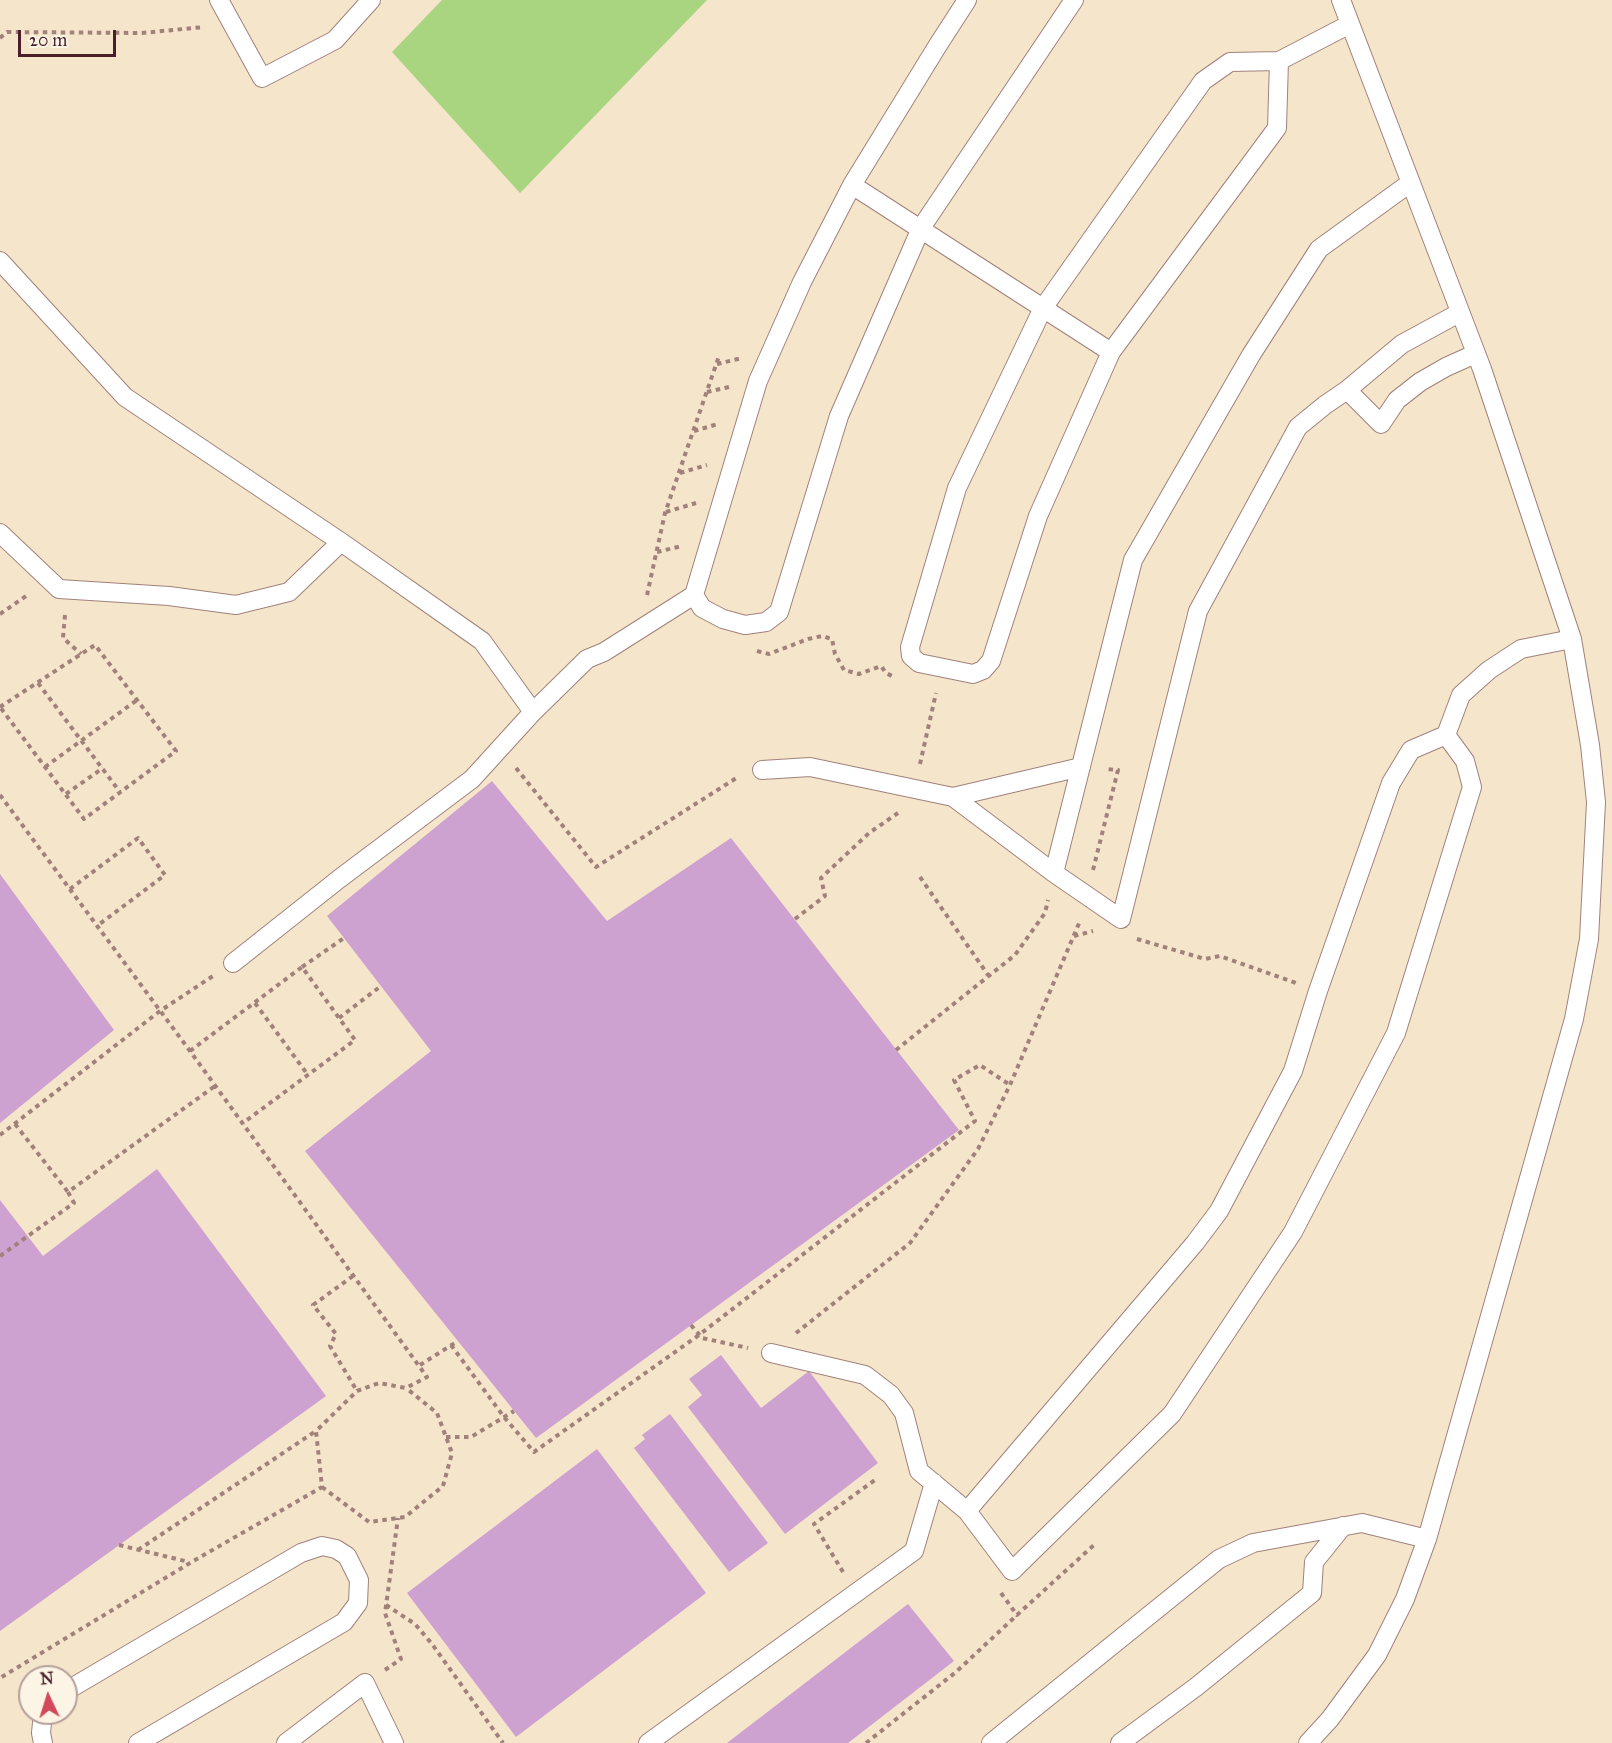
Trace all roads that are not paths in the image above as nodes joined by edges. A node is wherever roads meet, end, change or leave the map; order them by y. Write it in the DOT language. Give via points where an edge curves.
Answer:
graph roads {
  1 [pos="219,0"];
  2 [pos="371,0"];
  3 [pos="968,0"];
  4 [pos="1074,0"];
  5 [pos="1341,0"];
  6 [pos="1350,24"];
  7 [pos="1279,61"];
  8 [pos="1410,183"];
  9 [pos="852,185"];
  10 [pos="921,228"];
  11 [pos="0,261"];
  12 [pos="1043,308"];
  13 [pos="1459,313"];
  14 [pos="1111,352"];
  15 [pos="1475,354"];
  16 [pos="1347,390"];
  17 [pos="0,533"];
  18 [pos="341,542"];
  19 [pos="694,595"];
  20 [pos="1572,639"];
  21 [pos="533,712"];
  22 [pos="1446,735"];
  23 [pos="1081,767"];
  24 [pos="762,770"];
  25 [pos="953,797"];
  26 [pos="1054,873"];
  27 [pos="233,963"];
  28 [pos="771,1353"];
  29 [pos="934,1484"];
  30 [pos="967,1511"];
  31 [pos="1343,1526"];
  32 [pos="1427,1539"];
  33 [pos="78,1684"];
  34 [pos="42,1725"];
  35 [pos="43,1743"];
  36 [pos="138,1743"];
  37 [pos="286,1743"];
  38 [pos="394,1743"];
  39 [pos="648,1743"];
  40 [pos="991,1743"];
  41 [pos="1120,1743"];
  42 [pos="1308,1743"];
  1 -- 2 [label="lane" via="262,78 335,40"];
  3 -- 9 [label="lane"];
  4 -- 10 [label="lane"];
  5 -- 6 [label="lane"];
  6 -- 7 [label="lane"];
  6 -- 8 [label="lane"];
  7 -- 12 [label="lane" via="1230,62 1203,81"];
  7 -- 14 [label="lane" via="1276,128"];
  8 -- 13 [label="lane"];
  8 -- 23 [label="lane" via="1319,249 1251,356 1133,560"];
  9 -- 10 [label="lane"];
  9 -- 19 [label="lane" via="802,282 758,381"];
  10 -- 12 [label="lane"];
  10 -- 19 [label="lane" via="838,416 779,612 766,622 745,625 702,608"];
  11 -- 18 [label="lane" via="125,397"];
  12 -- 14 [label="lane"];
  12 -- 14 [label="lane" via="957,488 910,647 911,656 919,663 973,674 991,661 1038,516"];
  13 -- 15 [label="lane"];
  13 -- 16 [label="lane" via="1402,344"];
  15 -- 16 [label="lane" via="1420,381 1397,400 1381,424"];
  15 -- 20 [label="lane"];
  16 -- 26 [label="lane" via="1298,427 1198,611 1114,914"];
  17 -- 18 [label="lane" via="60,589 236,605 289,592"];
  18 -- 21 [label="lane" via="482,641"];
  19 -- 21 [label="lane" via="604,652 587,658"];
  20 -- 22 [label="lane" via="1521,649 1489,669 1461,695"];
  20 -- 32 [label="lane" via="1596,802 1589,939 1574,1019"];
  21 -- 27 [label="lane" via="472,779"];
  22 -- 30 [label="lane" via="1410,750 1391,783 1293,1071 1219,1211"];
  22 -- 30 [label="lane" via="1465,761 1472,787 1396,1033 1293,1232 1172,1414 1012,1571"];
  23 -- 25 [label="lane"];
  23 -- 26 [label="lane"];
  24 -- 25 [label="lane" via="810,767"];
  25 -- 26 [label="lane"];
  28 -- 29 [label="lane" via="865,1375 891,1395 904,1413 919,1470"];
  29 -- 30 [label="lane"];
  29 -- 39 [label="lane" via="914,1551"];
  31 -- 32 [label="lane" via="1362,1523"];
  31 -- 40 [label="lane" via="1253,1543 1220,1559"];
  31 -- 41 [label="lane" via="1314,1562 1312,1593"];
  32 -- 42 [label="lane" via="1405,1599 1377,1655"];
  33 -- 36 [label="lane" via="301,1553 322,1546 347,1556 358,1580 358,1603 344,1622"];
  34 -- 35 [label="lane"];
  37 -- 38 [label="lane" via="365,1683"];
}
